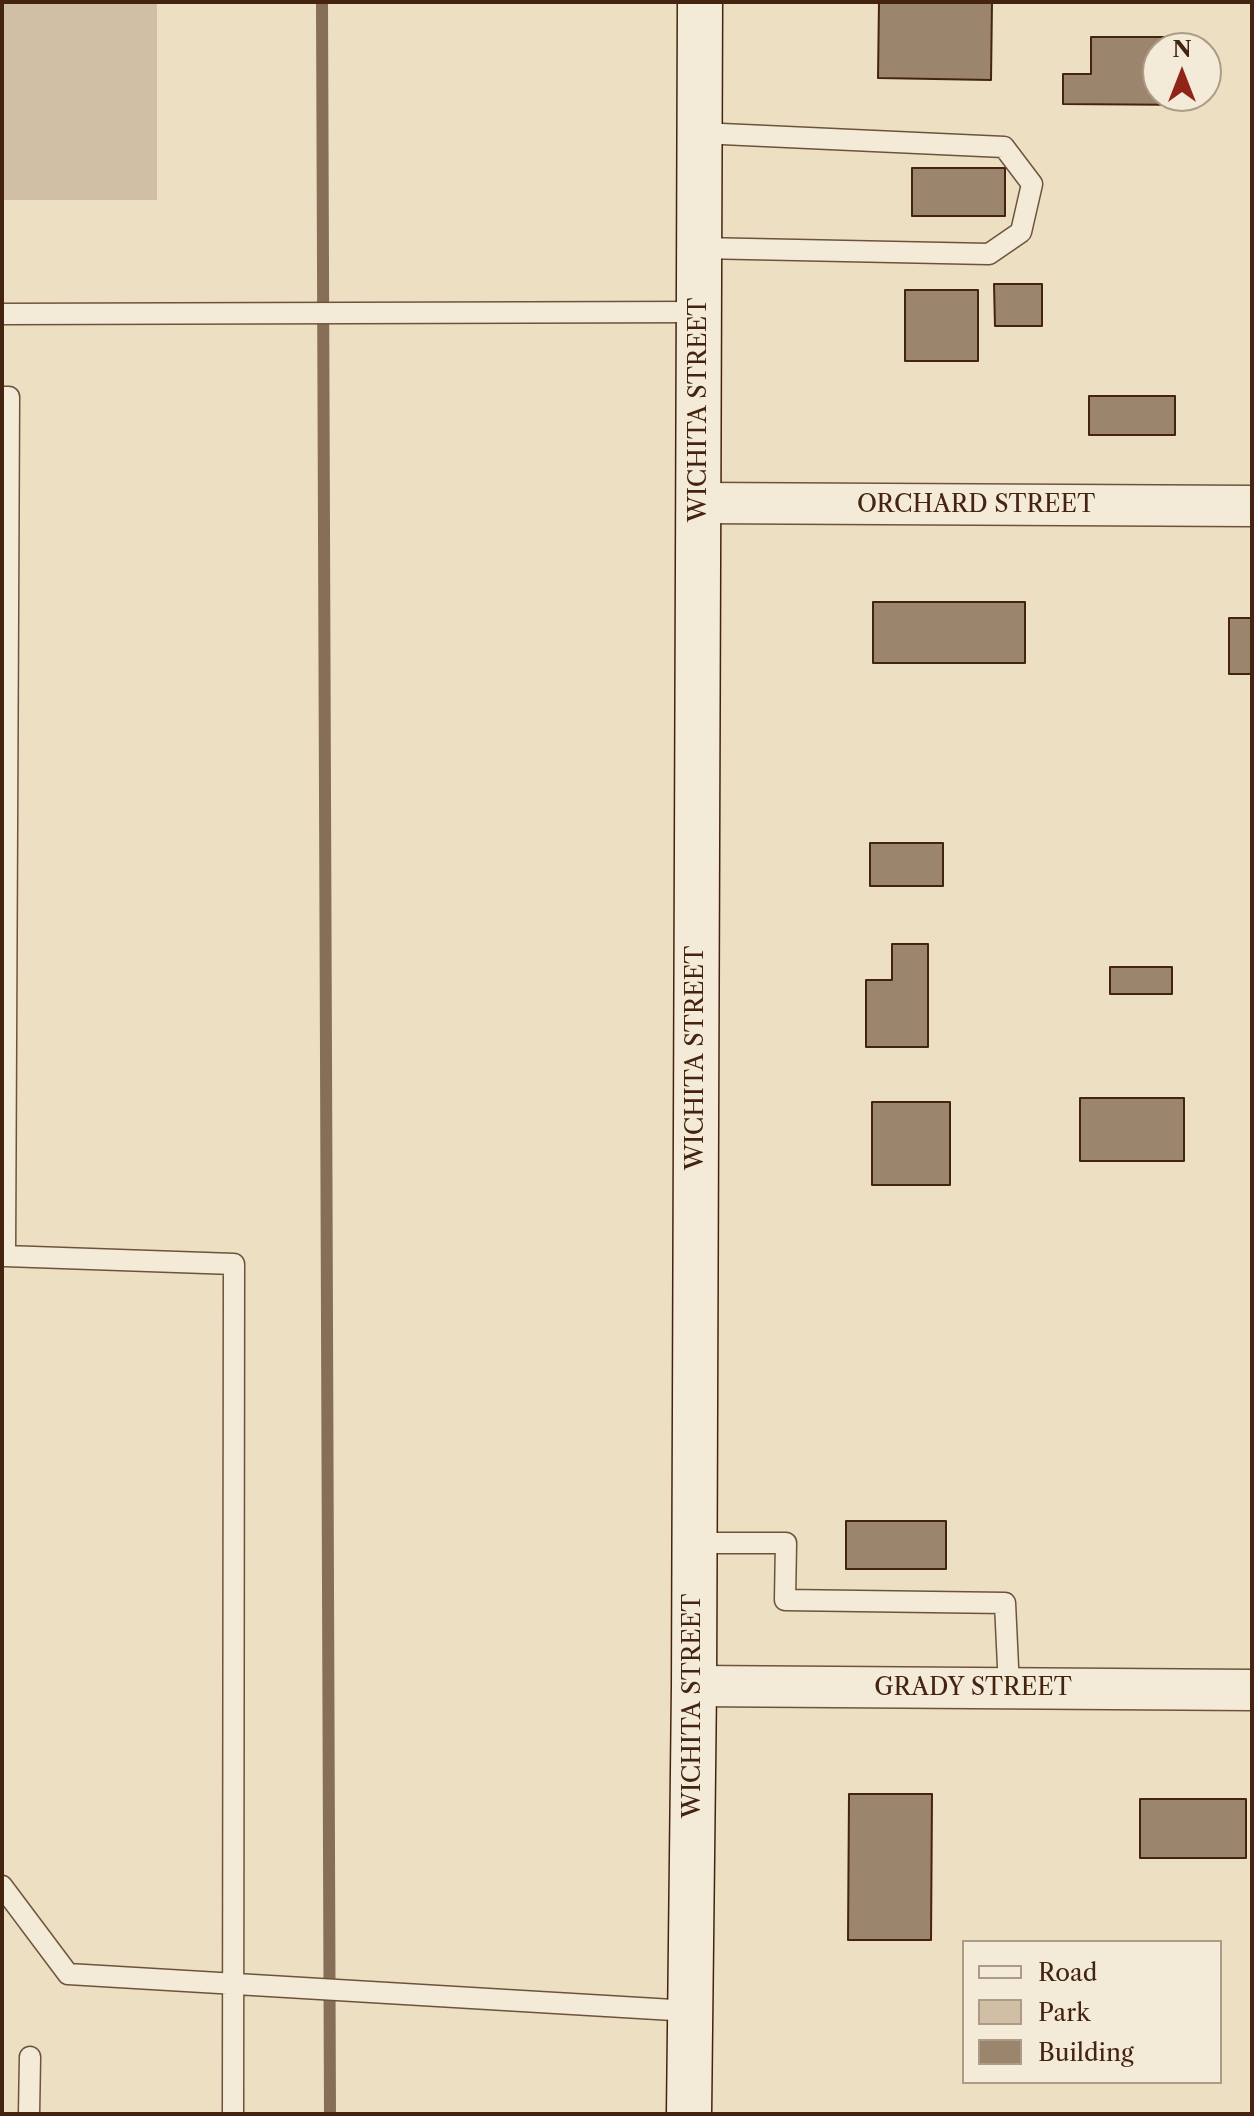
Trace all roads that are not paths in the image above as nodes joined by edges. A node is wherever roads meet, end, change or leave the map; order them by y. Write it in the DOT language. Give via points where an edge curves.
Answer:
graph roads {
  1 [pos="700,2"];
  2 [pos="700,133"];
  3 [pos="700,248"];
  4 [pos="699,312"];
  5 [pos="2,314"];
  6 [pos="2,397"];
  7 [pos="699,503"];
  8 [pos="1252,506"];
  9 [pos="694,1543"];
  10 [pos="694,1686"];
  11 [pos="1009,1688"];
  12 [pos="1252,1690"];
  13 [pos="2,1886"];
  14 [pos="233,1984"];
  15 [pos="690,2011"];
  16 [pos="30,2057"];
  17 [pos="29,2114"];
  18 [pos="233,2114"];
  19 [pos="689,2114"];
  1 -- 2 [label="main road, WICHITA STREET"];
  2 -- 3 [label="main road, WICHITA STREET"];
  2 -- 3 [label="lane" via="1004,147 1032,184 1021,232 989,254"];
  3 -- 4 [label="main road, WICHITA STREET"];
  4 -- 5 [label="lane"];
  4 -- 7 [label="main road, WICHITA STREET"];
  6 -- 14 [label="lane" via="9,397 5,1256 234,1264"];
  7 -- 8 [label="street, ORCHARD STREET"];
  7 -- 9 [label="main road, WICHITA STREET"];
  9 -- 10 [label="main road, WICHITA STREET"];
  9 -- 11 [label="lane" via="786,1543 785,1600 1005,1603"];
  10 -- 11 [label="street, GRADY STREET"];
  10 -- 15 [label="main road, WICHITA STREET"];
  11 -- 12 [label="street, GRADY STREET"];
  13 -- 14 [label="lane" via="68,1974"];
  14 -- 15 [label="lane"];
  14 -- 18 [label="lane"];
  15 -- 19 [label="main road, WICHITA STREET"];
  16 -- 17 [label="lane"];
}
